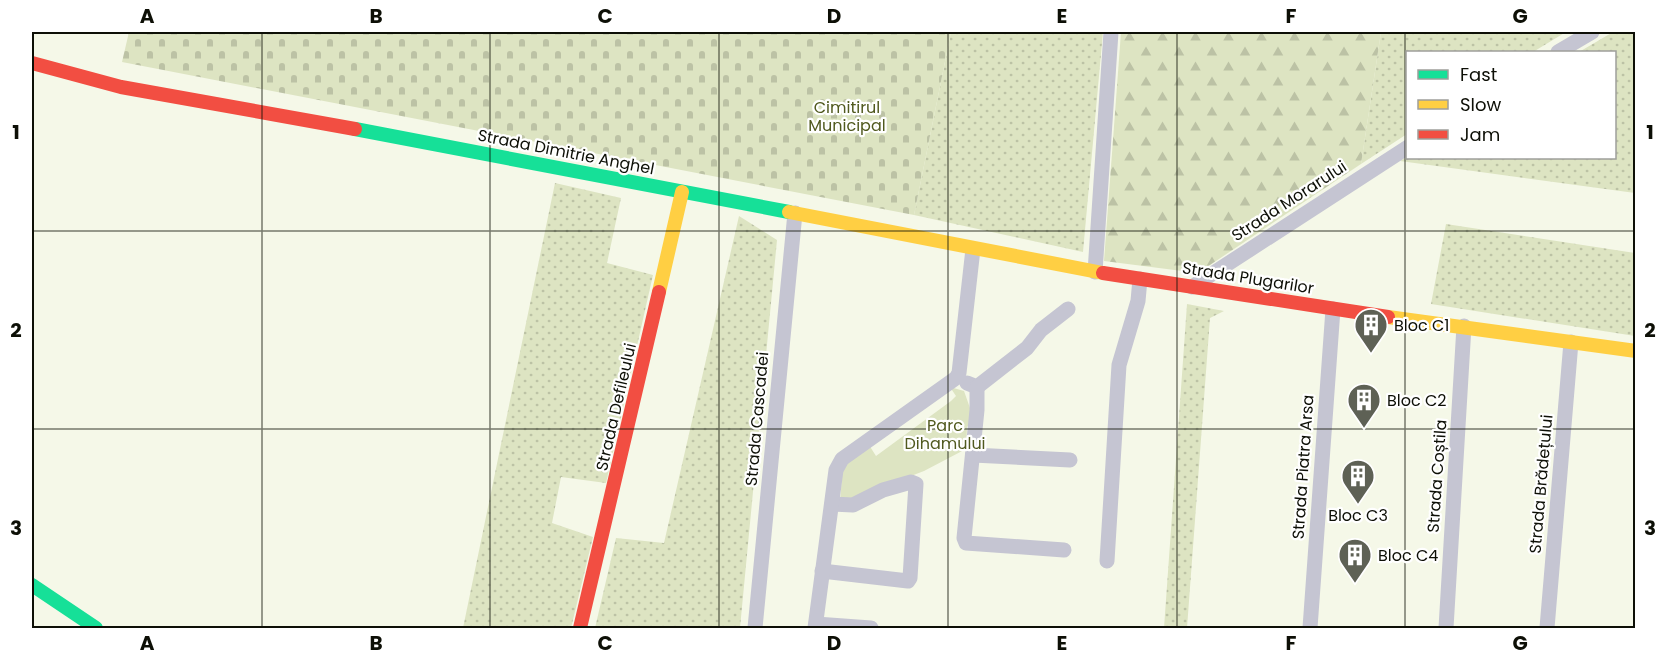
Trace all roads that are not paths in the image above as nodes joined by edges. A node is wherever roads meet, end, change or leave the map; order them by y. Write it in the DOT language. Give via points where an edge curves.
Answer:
graph roads {
  1 [pos="1112,32"];
  2 [pos="1592,32"];
  3 [pos="1560,51"];
  4 [pos="32,63"];
  5 [pos="1406,148"];
  6 [pos="682,192"];
  7 [pos="795,213"];
  8 [pos="973,249"];
  9 [pos="1095,272"];
  10 [pos="1140,279"];
  11 [pos="1192,287"];
  12 [pos="1068,309"];
  13 [pos="1333,309"];
  14 [pos="1464,326"];
  15 [pos="1571,342"];
  16 [pos="1635,351"];
  17 [pos="956,378"];
  18 [pos="977,387"];
  19 [pos="973,455"];
  20 [pos="1070,460"];
  21 [pos="832,504"];
  22 [pos="1064,550"];
  23 [pos="1107,561"];
  24 [pos="822,571"];
  25 [pos="32,585"];
  26 [pos="815,626"];
  27 [pos="96,628"];
  28 [pos="580,628"];
  29 [pos="755,628"];
  30 [pos="871,628"];
  31 [pos="1310,628"];
  32 [pos="1446,628"];
  33 [pos="1547,628"];
  1 -- 9 [label="street"];
  2 -- 3 [label="street"];
  4 -- 6 [label="street, Strada Dimitrie Anghel" via="121,87"];
  5 -- 11 [label="street, Strada Morarului"];
  6 -- 7 [label="street, Strada Dimitrie Anghel"];
  6 -- 28 [label="street, Strada Defileului"];
  7 -- 8 [label="street, Strada Dimitrie Anghel"];
  7 -- 29 [label="street, Strada Cascadei"];
  8 -- 9 [label="street, Strada Dimitrie Anghel"];
  8 -- 17 [label="street"];
  9 -- 10 [label="street, Strada Plugarilor"];
  10 -- 11 [label="street, Strada Plugarilor"];
  10 -- 23 [label="street" via="1138,301 1119,365"];
  11 -- 13 [label="street, Strada Plugarilor"];
  12 -- 18 [label="street"];
  13 -- 14 [label="street, Strada Plugarilor"];
  13 -- 31 [label="street, Strada Piatra Arsa"];
  14 -- 15 [label="street, Strada Plugarilor"];
  14 -- 32 [label="street, Strada Coștila"];
  15 -- 16 [label="street, Strada Plugarilor"];
  15 -- 33 [label="street, Strada Brădețului"];
  17 -- 18 [label="street"];
  17 -- 21 [label="street" via="842,459 836,470"];
  18 -- 19 [label="street"];
  19 -- 20 [label="street"];
  19 -- 22 [label="street" via="966,543"];
  21 -- 24 [label="street"];
  21 -- 24 [label="street" via="854,506 890,488 916,484 910,578 908,581"];
  24 -- 26 [label="street"];
  25 -- 27 [label="street"];
  26 -- 30 [label="street"];
}
